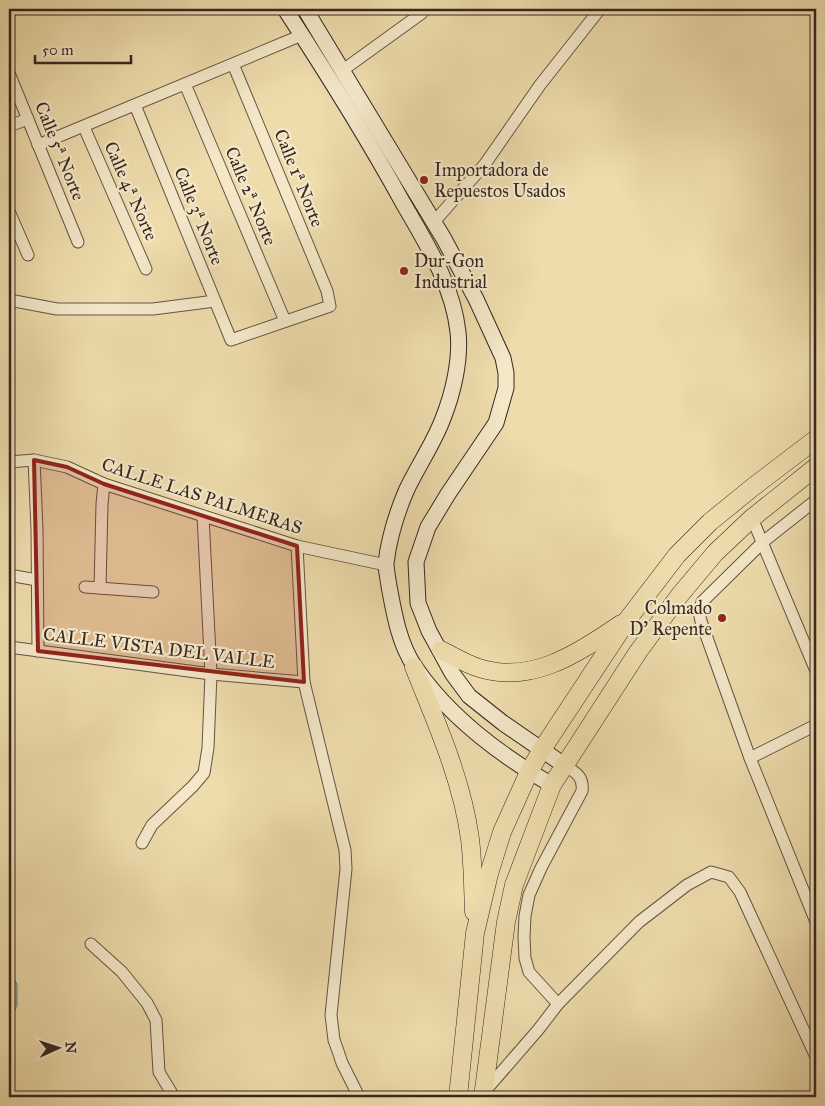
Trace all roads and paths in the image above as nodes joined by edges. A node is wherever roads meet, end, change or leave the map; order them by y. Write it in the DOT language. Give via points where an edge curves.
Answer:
graph roads {
  1 [pos="285,9"];
  2 [pos="305,9"];
  3 [pos="600,9"];
  4 [pos="422,13"];
  5 [pos="302,35"];
  6 [pos="233,64"];
  7 [pos="343,70"];
  8 [pos="9,73"];
  9 [pos="184,84"];
  10 [pos="135,105"];
  11 [pos="28,119"];
  12 [pos="9,126"];
  13 [pos="84,126"];
  14 [pos="38,145"];
  15 [pos="9,211"];
  16 [pos="434,222"];
  17 [pos="78,242"];
  18 [pos="28,255"];
  19 [pos="146,269"];
  20 [pos="9,300"];
  21 [pos="215,301"];
  22 [pos="285,321"];
  23 [pos="816,439"];
  24 [pos="34,460"];
  25 [pos="9,462"];
  26 [pos="816,466"];
  27 [pos="104,484"];
  28 [pos="816,500"];
  29 [pos="203,516"];
  30 [pos="752,518"];
  31 [pos="763,542"];
  32 [pos="297,546"];
  33 [pos="386,565"];
  34 [pos="9,575"];
  35 [pos="37,580"];
  36 [pos="85,587"];
  37 [pos="100,588"];
  38 [pos="153,592"];
  39 [pos="679,596"];
  40 [pos="702,602"];
  41 [pos="628,619"];
  42 [pos="816,638"];
  43 [pos="805,645"];
  44 [pos="9,647"];
  45 [pos="441,650"];
  46 [pos="38,652"];
  47 [pos="414,667"];
  48 [pos="816,672"];
  49 [pos="210,674"];
  50 [pos="304,682"];
  51 [pos="816,725"];
  52 [pos="541,750"];
  53 [pos="750,758"];
  54 [pos="564,765"];
  55 [pos="529,772"];
  56 [pos="552,785"];
  57 [pos="142,843"];
  58 [pos="816,922"];
  59 [pos="475,933"];
  60 [pos="91,944"];
  61 [pos="558,1004"];
  62 [pos="816,1057"];
  63 [pos="484,1095"];
  64 [pos="174,1097"];
  65 [pos="359,1097"];
  66 [pos="458,1097"];
  1 -- 5 [label="street"];
  2 -- 7 [label="street"];
  3 -- 16 [label="street" via="540,85 485,164"];
  4 -- 7 [label="street"];
  5 -- 6 [label="street"];
  5 -- 33 [label="street" via="422,236 446,288 458,333 457,363 442,421 395,521"];
  6 -- 9 [label="street"];
  6 -- 22 [label="street, Calle 1ª Norte" via="327,291 330,306"];
  7 -- 16 [label="street"];
  8 -- 11 [label="street, Calle 5ª Norte"];
  9 -- 10 [label="street"];
  9 -- 22 [label="street, Calle 2ª Norte"];
  10 -- 13 [label="street"];
  10 -- 21 [label="street, Calle 3ª Norte"];
  11 -- 12 [label="street"];
  11 -- 14 [label="street, Calle 5ª Norte"];
  13 -- 14 [label="street"];
  13 -- 19 [label="street, Calle 4ª Norte"];
  14 -- 17 [label="street, Calle 5ª Norte"];
  15 -- 18 [label="street"];
  16 -- 45 [label="street" via="476,299 503,358 506,388 496,423 428,527 416,562 418,603"];
  20 -- 21 [label="street" via="57,309 152,309"];
  21 -- 22 [label="street, Calle 3ª Norte" via="231,340"];
  23 -- 41 [label="main road" via="710,522 677,555"];
  24 -- 25 [label="street, CALLE LAS PALMERAS"];
  24 -- 27 [label="street, CALLE LAS PALMERAS" via="67,467"];
  24 -- 35 [label="street"];
  26 -- 30 [label="main road"];
  27 -- 29 [label="street, CALLE LAS PALMERAS"];
  27 -- 37 [label="street"];
  28 -- 31 [label="street"];
  29 -- 32 [label="street, CALLE LAS PALMERAS"];
  29 -- 49 [label="street"];
  30 -- 31 [label="street"];
  30 -- 39 [label="main road" via="715,553"];
  31 -- 40 [label="street"];
  31 -- 43 [label="street"];
  32 -- 33 [label="street, CALLE LAS PALMERAS"];
  32 -- 50 [label="street"];
  33 -- 47 [label="street" via="402,642"];
  34 -- 35 [label="street"];
  35 -- 46 [label="street"];
  36 -- 37 [label="street"];
  37 -- 38 [label="street"];
  39 -- 40 [label="street"];
  39 -- 54 [label="main road"];
  40 -- 53 [label="street" via="700,621"];
  41 -- 45 [label="main road" via="556,664 532,671 501,673 479,668"];
  41 -- 52 [label="main road"];
  42 -- 43 [label="street"];
  43 -- 48 [label="street"];
  44 -- 46 [label="street, CALLE VISTA DEL VALLE"];
  45 -- 52 [label="street" via="452,673 469,696"];
  46 -- 49 [label="street, CALLE VISTA DEL VALLE"];
  47 -- 55 [label="street" via="448,707"];
  47 -- 59 [label="main road" via="452,764 462,802 470,838"];
  49 -- 50 [label="street, CALLE VISTA DEL VALLE"];
  49 -- 57 [label="street" via="204,773 152,825"];
  50 -- 65 [label="street" via="346,850 331,1015 334,1040"];
  51 -- 53 [label="street"];
  52 -- 54 [label="street"];
  52 -- 55 [label="main road"];
  53 -- 58 [label="street"];
  54 -- 56 [label="main road"];
  54 -- 61 [label="street" via="580,776 582,791 529,895 524,937 529,972"];
  55 -- 56 [label="street"];
  55 -- 59 [label="main road" via="502,832"];
  56 -- 63 [label="main road" via="514,885 506,922"];
  59 -- 66 [label="main road"];
  60 -- 64 [label="street" via="148,1002 156,1020 159,1072"];
  61 -- 62 [label="street" via="639,922 711,872 729,877 740,892"];
  61 -- 63 [label="street"];
}
